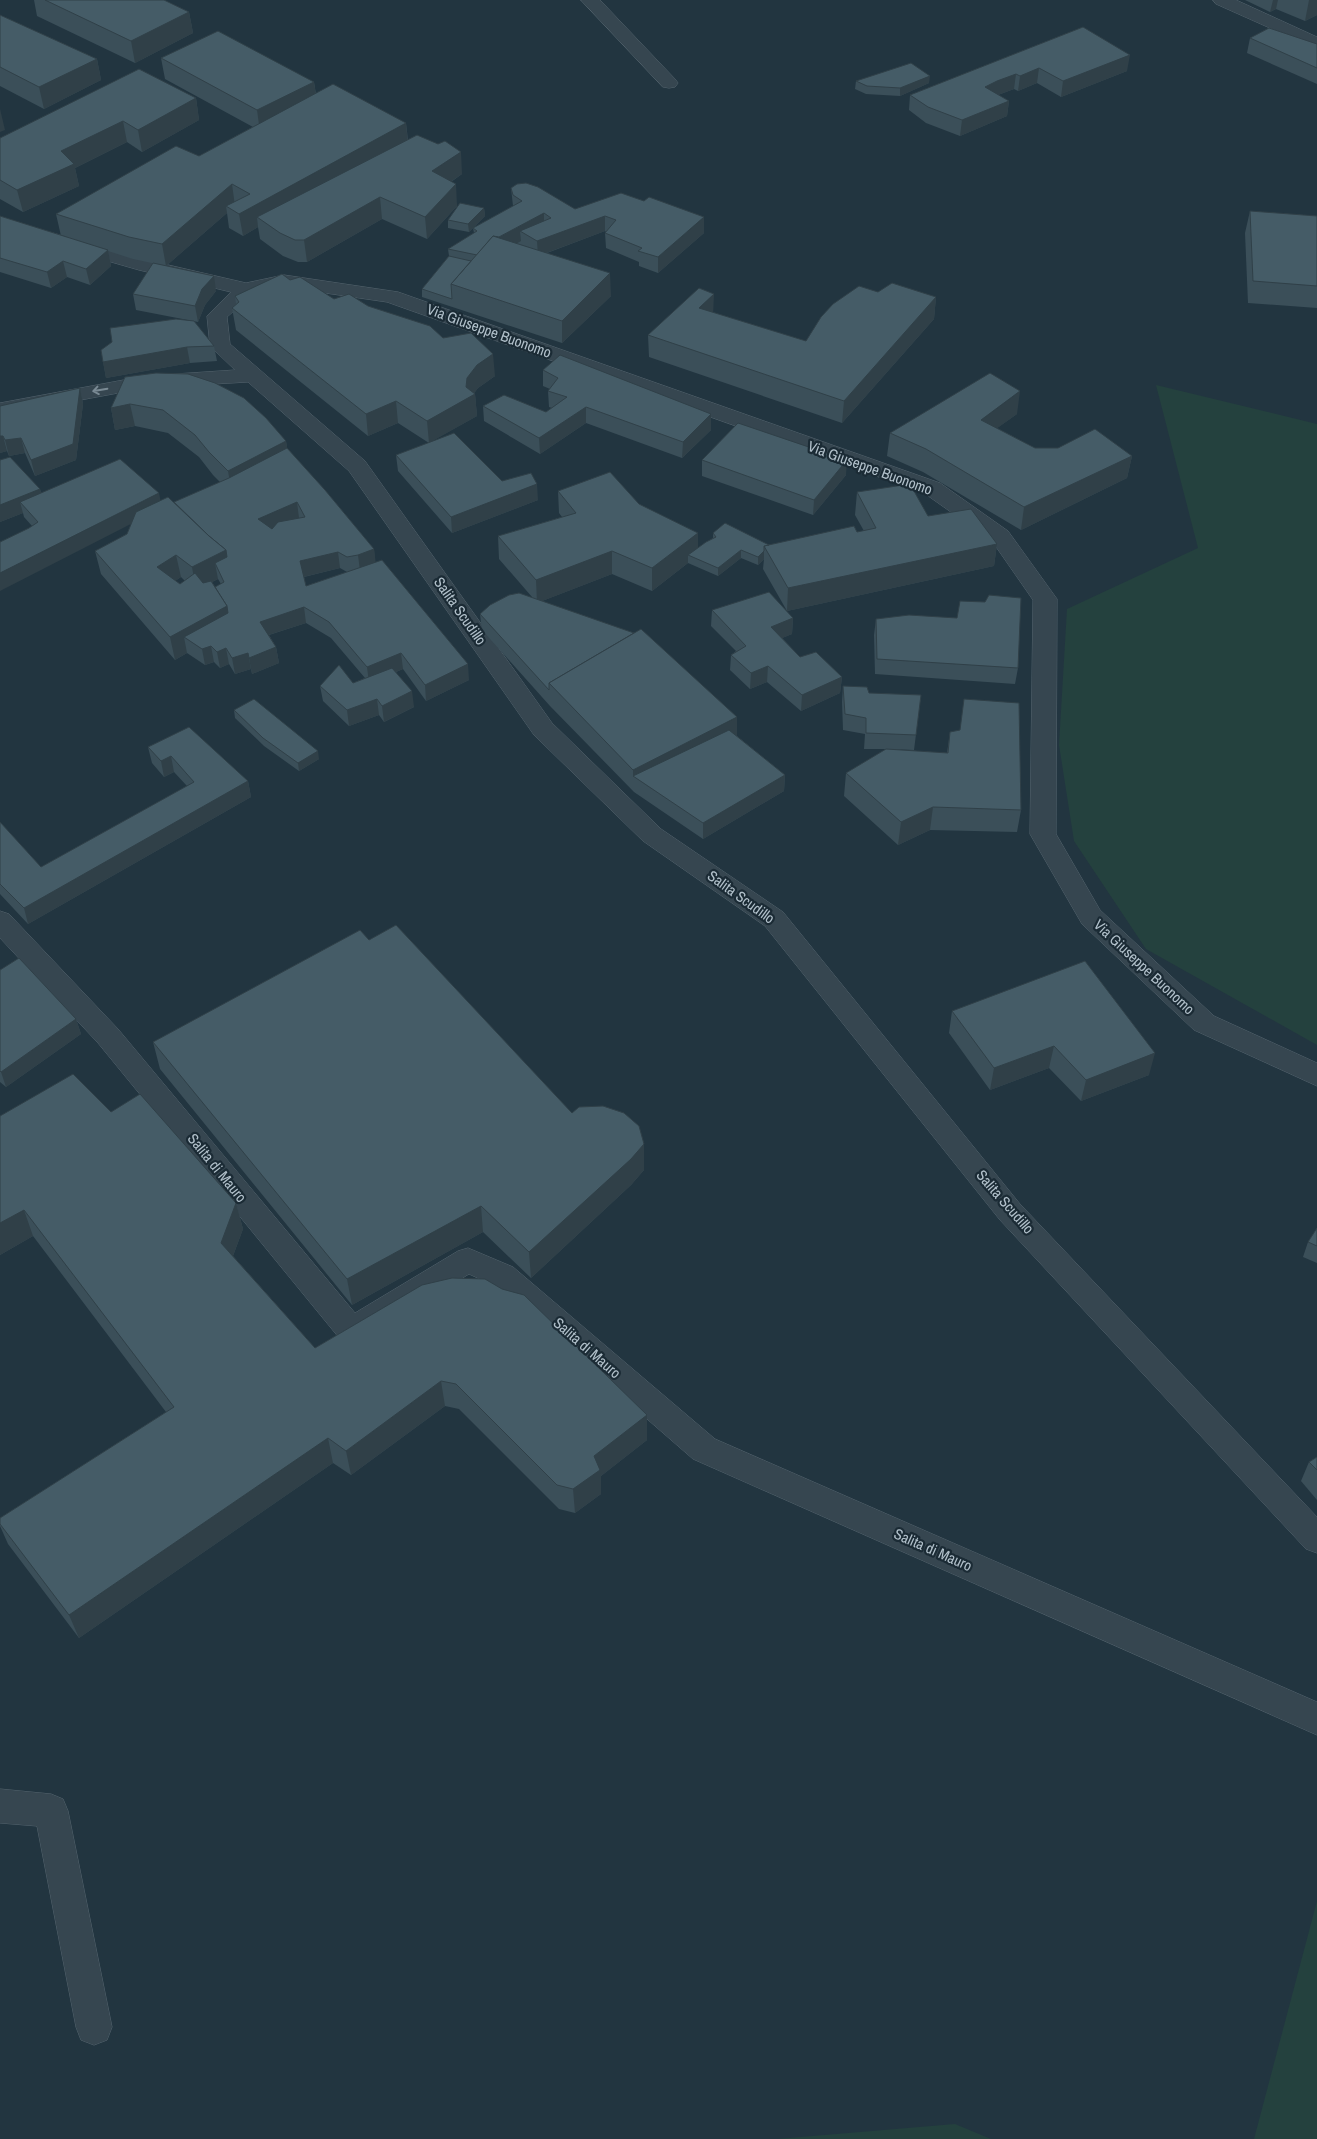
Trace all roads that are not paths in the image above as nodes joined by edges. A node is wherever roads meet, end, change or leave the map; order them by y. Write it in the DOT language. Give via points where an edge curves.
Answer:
graph roads {
  1 [pos="590,0"];
  2 [pos="1222,0"];
  3 [pos="1317,44"];
  4 [pos="669,83"];
  5 [pos="0,224"];
  6 [pos="246,288"];
  7 [pos="253,375"];
  8 [pos="0,409"];
  9 [pos="0,921"];
  10 [pos="1317,1075"];
  11 [pos="1317,1539"];
  12 [pos="1317,1719"];
  13 [pos="0,1806"];
  14 [pos="94,2027"];
  1 -- 4 [label="street"];
  2 -- 3 [label="street"];
  5 -- 6 [label="street" via="146,266"];
  6 -- 7 [label="street, Salita Scudillo" via="217,316 220,346"];
  6 -- 10 [label="street, Via Giuseppe Buonomo" via="284,281 391,296 932,488 1000,536 1045,599 1042,834 1091,917 1204,1024"];
  7 -- 8 [label="street, one-way" via="145,382"];
  7 -- 11 [label="street, Salita Scudillo" via="357,466 543,729 652,835 774,919 1010,1212"];
  9 -- 12 [label="street, Salita di Mauro" via="108,1036 351,1330 468,1260 503,1276 704,1449"];
  13 -- 14 [label="street" via="51,1811"];
}
